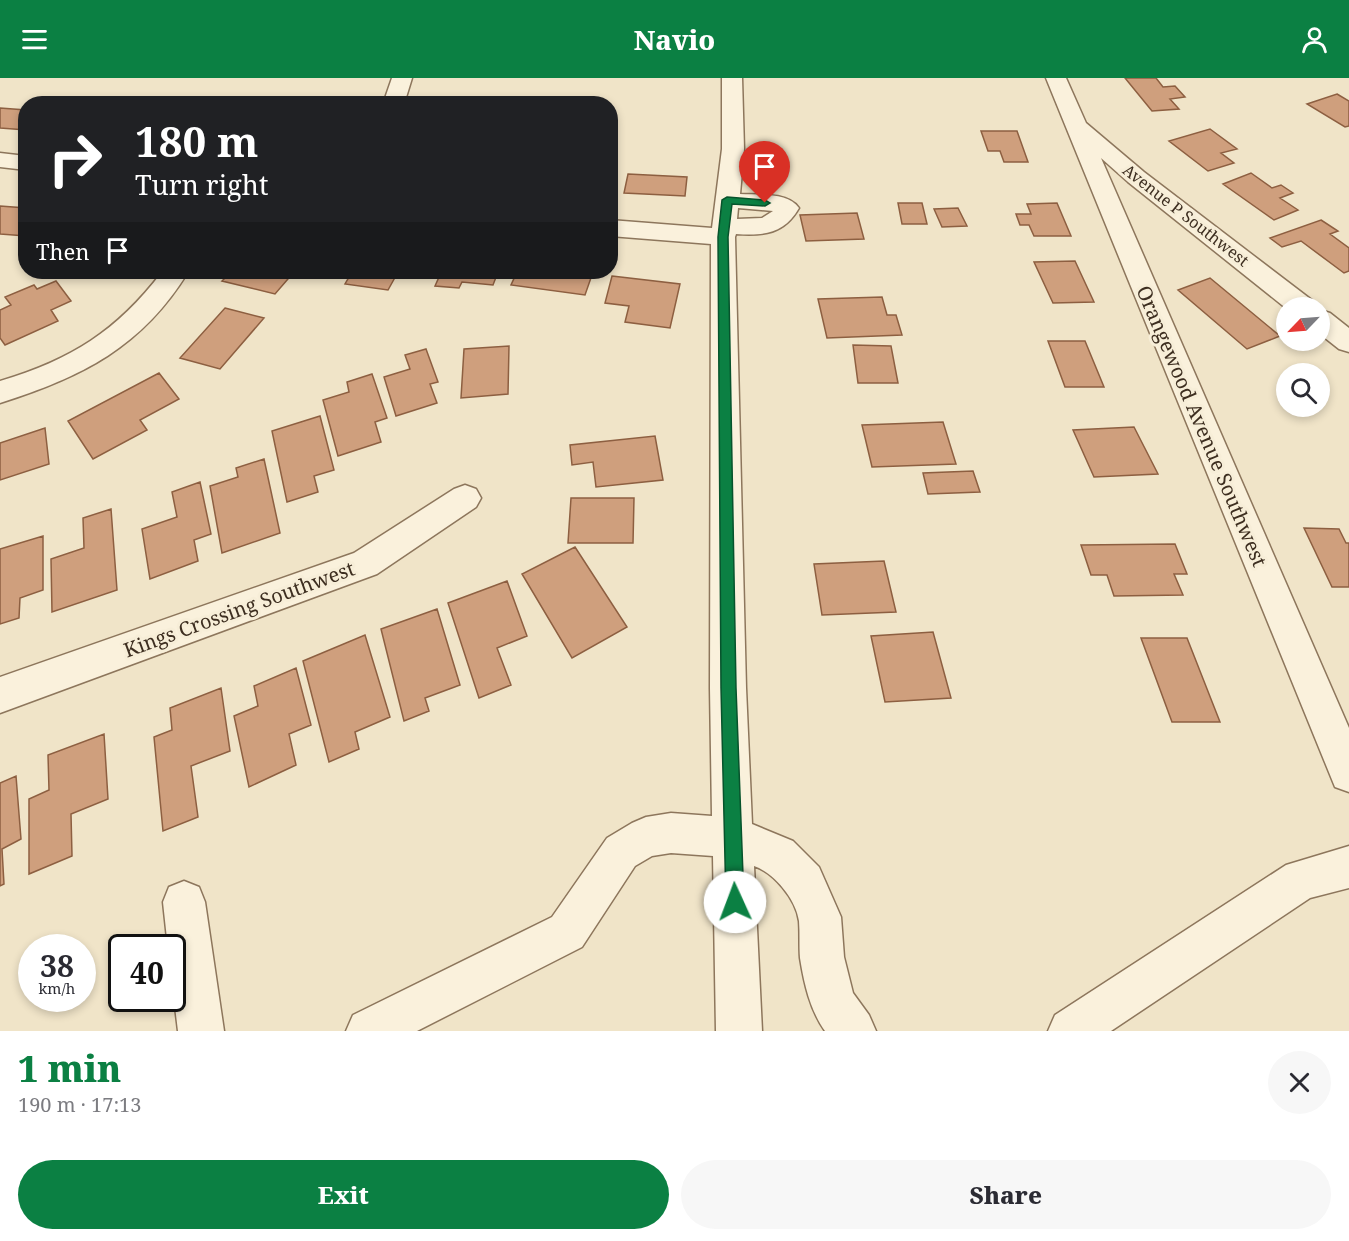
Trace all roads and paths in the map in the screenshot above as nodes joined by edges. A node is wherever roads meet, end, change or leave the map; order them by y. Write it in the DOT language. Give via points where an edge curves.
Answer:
graph roads {
  1 [pos="402,78"];
  2 [pos="732,78"];
  3 [pos="1056,78"];
  4 [pos="396,96"];
  5 [pos="1071,118"];
  6 [pos="0,160"];
  7 [pos="18,162"];
  8 [pos="725,221"];
  9 [pos="618,228"];
  10 [pos="170,279"];
  11 [pos="1290,297"];
  12 [pos="1330,328"];
  13 [pos="1349,342"];
  14 [pos="0,392"];
  15 [pos="465,498"];
  16 [pos="0,695"];
  17 [pos="1349,773"];
  18 [pos="733,837"];
  19 [pos="1349,867"];
  20 [pos="184,902"];
  21 [pos="201,1031"];
  22 [pos="369,1031"];
  23 [pos="739,1031"];
  24 [pos="853,1031"];
  25 [pos="1071,1031"];
  1 -- 4 [label="street"];
  2 -- 8 [label="street" via="733,149"];
  3 -- 5 [label="street, Orangewood Avenue Southwest"];
  5 -- 11 [label="street, Avenue P Southwest" via="1136,177"];
  5 -- 17 [label="street, Orangewood Avenue Southwest"];
  6 -- 7 [label="street"];
  8 -- 9 [label="street"];
  8 -- 18 [label="street" via="728,688"];
  10 -- 14 [label="street" via="137,321 106,345 61,371"];
  12 -- 13 [label="street"];
  15 -- 16 [label="street, Kings Crossing Southwest" via="365,564"];
  18 -- 22 [label="street" via="671,833 645,837 621,852 567,932"];
  18 -- 23 [label="street"];
  18 -- 24 [label="street" via="779,855 804,882 820,917 822,957 832,1004"];
  19 -- 25 [label="street" via="1302,880"];
  20 -- 21 [label="street"];
}
